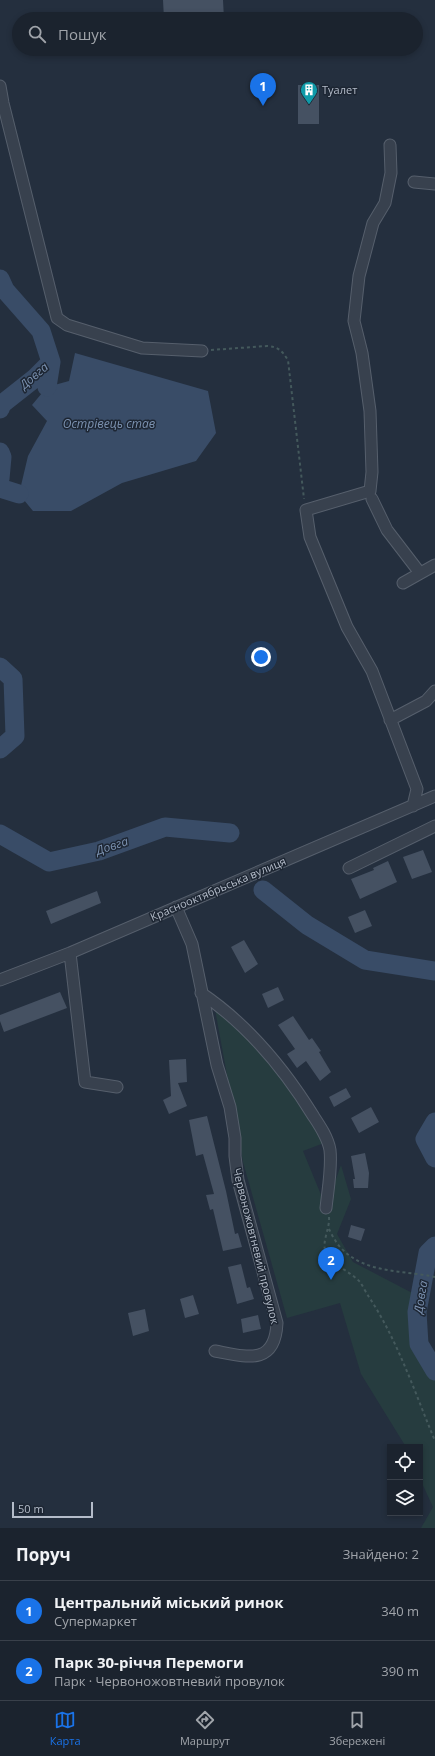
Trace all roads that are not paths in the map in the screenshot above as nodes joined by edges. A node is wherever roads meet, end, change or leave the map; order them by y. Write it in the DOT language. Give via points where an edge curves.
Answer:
graph roads {
  1 [pos="0,86"];
  2 [pos="390,145"];
  3 [pos="414,182"];
  4 [pos="435,184"];
  5 [pos="202,351"];
  6 [pos="372,499"];
  7 [pos="435,564"];
  8 [pos="420,573"];
  9 [pos="403,583"];
  10 [pos="435,691"];
  11 [pos="390,720"];
  12 [pos="435,796"];
  13 [pos="413,806"];
  14 [pos="435,826"];
  15 [pos="349,868"];
  16 [pos="176,907"];
  17 [pos="70,953"];
  18 [pos="0,980"];
  19 [pos="201,993"];
  20 [pos="117,1087"];
  21 [pos="326,1208"];
  22 [pos="216,1351"];
  1 -- 5 [label="street" via="57,318 67,325 142,348"];
  2 -- 11 [label="street" via="391,173 385,203 373,223 359,276 354,321 362,353 370,411 370,491 306,510 310,537 347,627 372,671"];
  3 -- 4 [label="street"];
  6 -- 8 [label="street" via="387,530"];
  7 -- 8 [label="street"];
  8 -- 9 [label="street"];
  10 -- 11 [label="street" via="426,701"];
  11 -- 13 [label="street" via="416,789"];
  12 -- 13 [label="street, Краснооктябрьська вулиця"];
  13 -- 16 [label="street, Краснооктябрьська вулиця"];
  14 -- 15 [label="street"];
  16 -- 17 [label="street, Краснооктябрьська вулиця"];
  16 -- 19 [label="street, Червоножовтневий провулок" via="192,944"];
  17 -- 18 [label="street, Краснооктябрьська вулиця"];
  17 -- 20 [label="street" via="85,1082"];
  19 -- 21 [label="street" via="239,1023 262,1048 299,1093 323,1132 330,1149"];
  19 -- 22 [label="street, Червоножовтневий провулок" via="217,1065 230,1107 238,1180 277,1323 276,1336 270,1349 260,1356 248,1358"];
}
